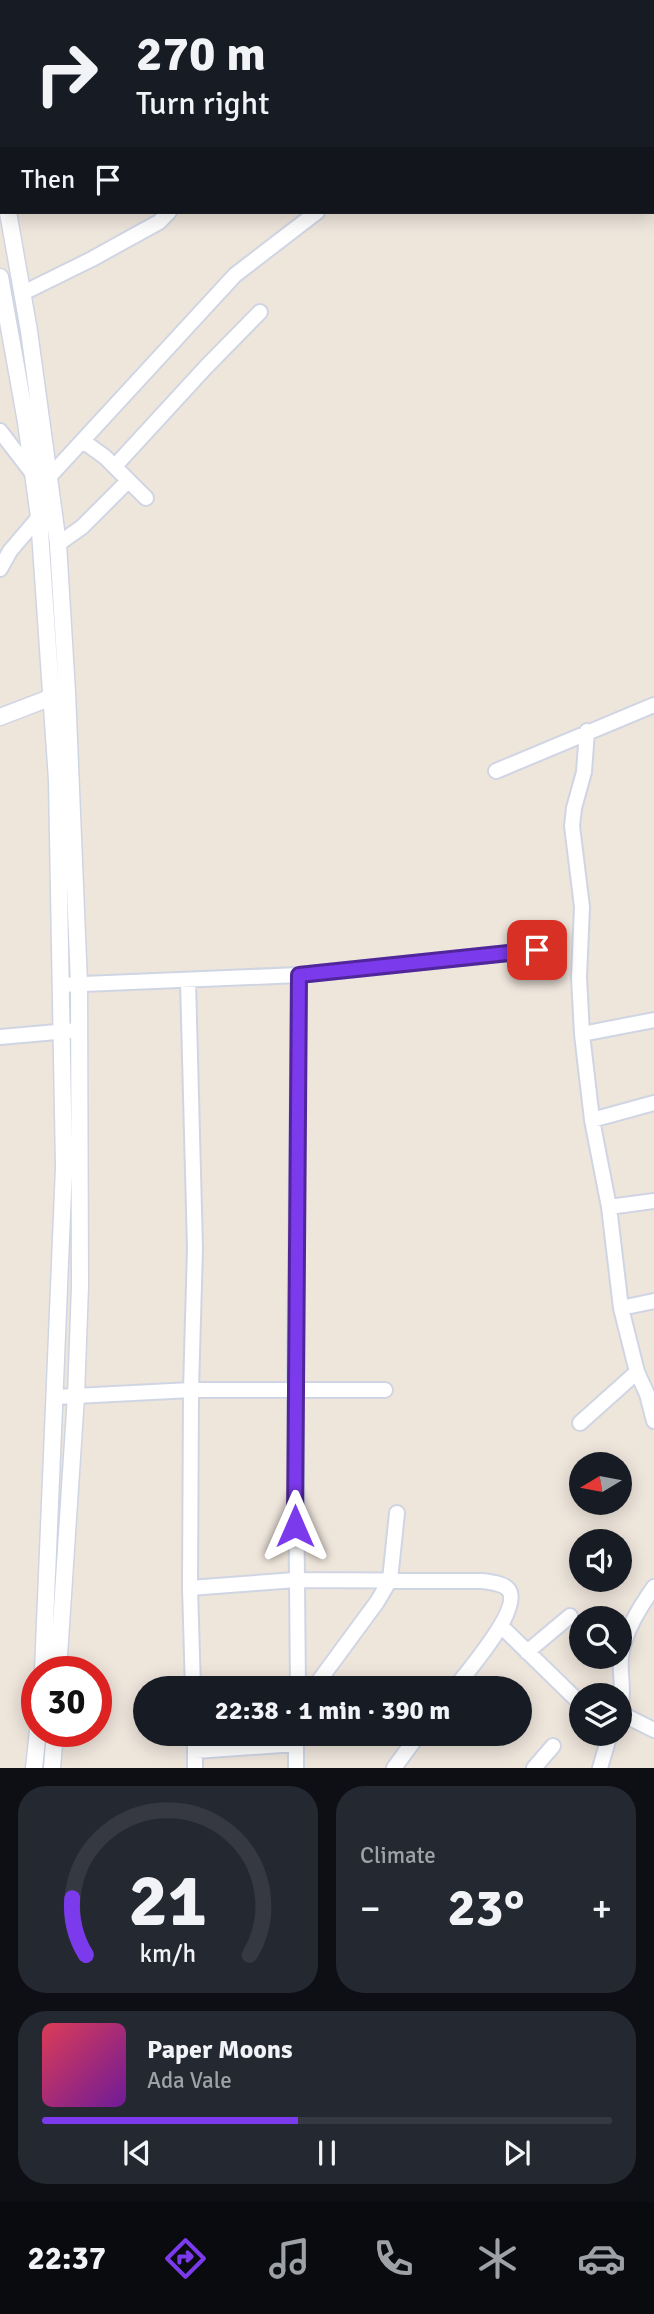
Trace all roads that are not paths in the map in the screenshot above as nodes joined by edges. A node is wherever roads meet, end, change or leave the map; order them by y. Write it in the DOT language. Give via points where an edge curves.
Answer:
graph roads {
  1 [pos="8,214"];
  2 [pos="314,214"];
  3 [pos="161,215"];
  4 [pos="0,277"];
  5 [pos="23,293"];
  6 [pos="260,312"];
  7 [pos="0,431"];
  8 [pos="83,441"];
  9 [pos="115,466"];
  10 [pos="42,475"];
  11 [pos="128,481"];
  12 [pos="146,498"];
  13 [pos="39,517"];
  14 [pos="58,544"];
  15 [pos="5,552"];
  16 [pos="0,569"];
  17 [pos="67,692"];
  18 [pos="51,698"];
  19 [pos="654,705"];
  20 [pos="0,717"];
  21 [pos="587,731"];
  22 [pos="496,771"];
  23 [pos="537,950"];
  24 [pos="299,975"];
  25 [pos="188,981"];
  26 [pos="79,984"];
  27 [pos="60,985"];
  28 [pos="654,1020"];
  29 [pos="79,1030"];
  30 [pos="61,1031"];
  31 [pos="582,1034"];
  32 [pos="0,1037"];
  33 [pos="654,1103"];
  34 [pos="592,1120"];
  35 [pos="654,1200"];
  36 [pos="609,1207"];
  37 [pos="654,1301"];
  38 [pos="621,1308"];
  39 [pos="637,1372"];
  40 [pos="191,1390"];
  41 [pos="295,1390"];
  42 [pos="385,1390"];
  43 [pos="651,1391"];
  44 [pos="76,1396"];
  45 [pos="56,1397"];
  46 [pos="654,1421"];
  47 [pos="580,1423"];
  48 [pos="397,1513"];
  49 [pos="295,1580"];
  50 [pos="390,1580"];
  51 [pos="654,1587"];
  52 [pos="190,1588"];
  53 [pos="569,1617"];
  54 [pos="501,1626"];
  55 [pos="527,1652"];
  56 [pos="44,1656"];
  57 [pos="59,1656"];
  58 [pos="193,1676"];
  59 [pos="298,1676"];
  60 [pos="323,1676"];
  61 [pos="464,1676"];
  62 [pos="622,1683"];
  63 [pos="569,1692"];
  64 [pos="632,1719"];
  65 [pos="654,1730"];
  66 [pos="195,1746"];
  67 [pos="237,1746"];
  68 [pos="296,1746"];
  69 [pos="410,1746"];
  70 [pos="553,1746"];
  71 [pos="606,1746"];
  72 [pos="36,1747"];
  73 [pos="54,1747"];
  74 [pos="195,1751"];
  75 [pos="34,1768"];
  76 [pos="52,1768"];
  77 [pos="195,1768"];
  78 [pos="296,1768"];
  79 [pos="394,1768"];
  80 [pos="534,1768"];
  81 [pos="600,1768"];
  1 -- 5 [label="street"];
  2 -- 8 [label="street" via="235,275"];
  3 -- 5 [label="street" via="92,259"];
  4 -- 10 [label="street"];
  5 -- 10 [label="street"];
  6 -- 9 [label="street"];
  7 -- 10 [label="street"];
  8 -- 9 [label="street"];
  8 -- 10 [label="street"];
  9 -- 11 [label="street"];
  10 -- 13 [label="street"];
  10 -- 14 [label="street"];
  11 -- 12 [label="street"];
  11 -- 14 [label="street"];
  13 -- 15 [label="street"];
  13 -- 18 [label="street"];
  14 -- 17 [label="street"];
  15 -- 16 [label="street"];
  17 -- 18 [label="street"];
  17 -- 26 [label="street"];
  18 -- 20 [label="street"];
  18 -- 27 [label="street"];
  19 -- 21 [label="street"];
  21 -- 22 [label="street"];
  21 -- 31 [label="street" via="572,826 582,907"];
  23 -- 24 [label="street"];
  24 -- 25 [label="street"];
  24 -- 41 [label="street"];
  25 -- 26 [label="street"];
  25 -- 40 [label="street" via="195,1248"];
  26 -- 27 [label="street"];
  26 -- 29 [label="street"];
  27 -- 30 [label="street"];
  28 -- 31 [label="street"];
  29 -- 30 [label="street"];
  29 -- 44 [label="street"];
  30 -- 32 [label="street"];
  30 -- 45 [label="street" via="64,1167"];
  31 -- 34 [label="street"];
  33 -- 34 [label="street"];
  34 -- 36 [label="street"];
  35 -- 36 [label="street"];
  36 -- 38 [label="street"];
  37 -- 38 [label="street"];
  38 -- 39 [label="street"];
  39 -- 43 [label="street"];
  39 -- 47 [label="street"];
  40 -- 41 [label="street"];
  40 -- 44 [label="street"];
  40 -- 52 [label="street"];
  41 -- 42 [label="street"];
  41 -- 49 [label="street"];
  43 -- 46 [label="street"];
  44 -- 45 [label="street"];
  44 -- 57 [label="street"];
  45 -- 56 [label="street"];
  48 -- 50 [label="street"];
  49 -- 50 [label="street"];
  49 -- 52 [label="street"];
  49 -- 59 [label="street"];
  50 -- 54 [label="street" via="482,1581 508,1588 509,1608"];
  50 -- 60 [label="street"];
  51 -- 62 [label="street" via="624,1644"];
  52 -- 58 [label="street"];
  53 -- 55 [label="street"];
  54 -- 55 [label="street"];
  54 -- 61 [label="street"];
  55 -- 63 [label="street"];
  64 -- 65 [label="street"];
  66 -- 74 [label="street"];
  67 -- 74 [label="street"];
  68 -- 78 [label="street"];
  69 -- 79 [label="street"];
  70 -- 80 [label="street"];
  71 -- 81 [label="street"];
  72 -- 75 [label="street"];
  73 -- 76 [label="street"];
  74 -- 77 [label="street"];
}
